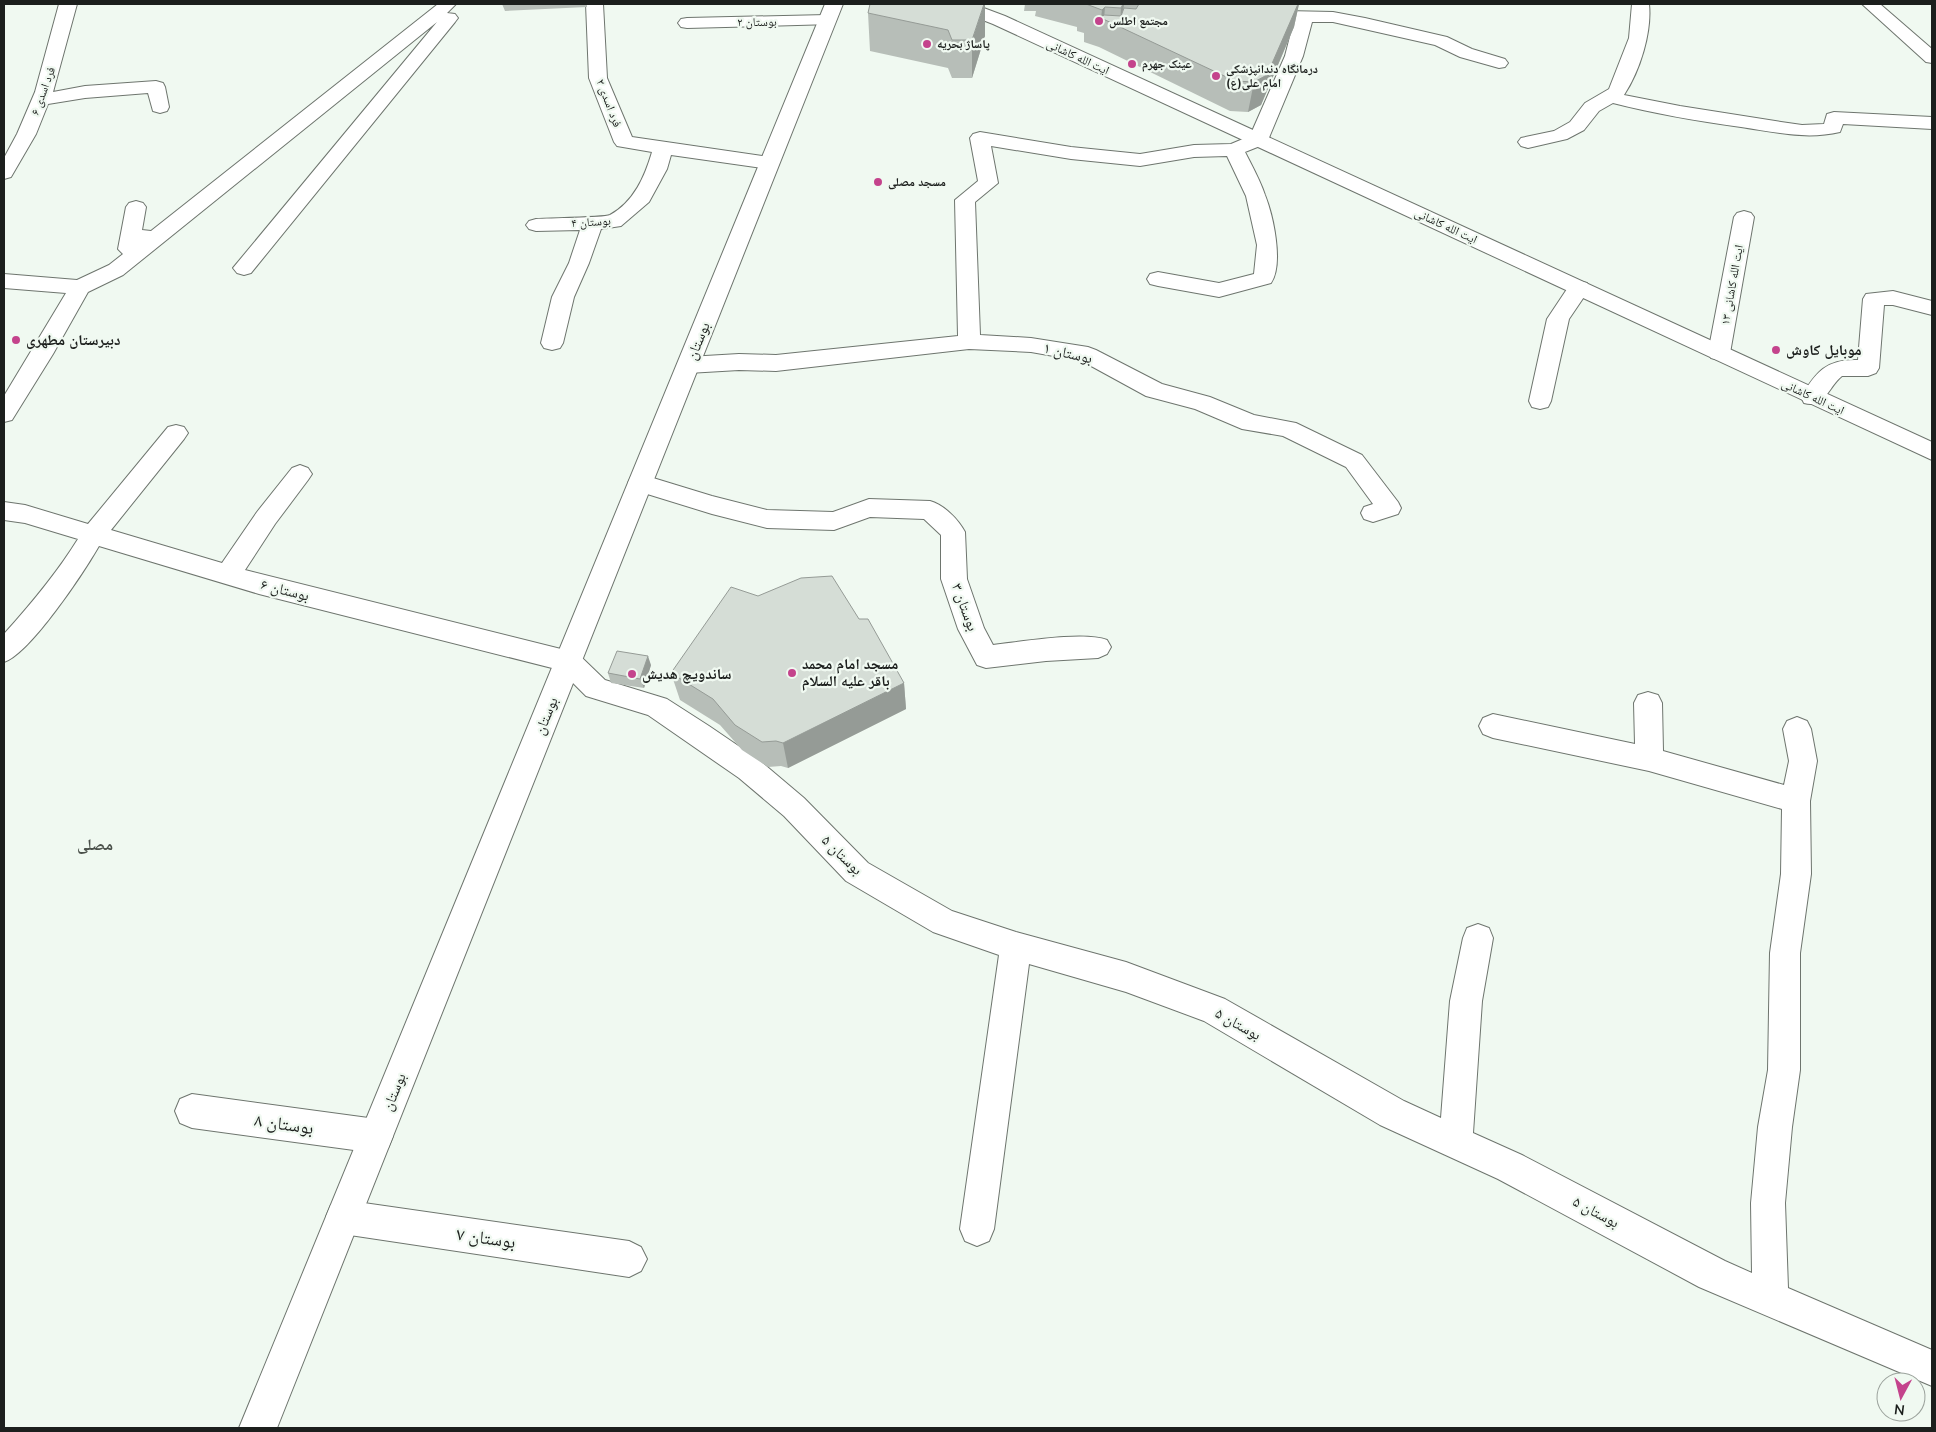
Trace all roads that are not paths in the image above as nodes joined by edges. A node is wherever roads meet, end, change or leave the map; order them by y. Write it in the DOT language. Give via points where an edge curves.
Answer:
graph roads {
  1 [pos="68,4"];
  2 [pos="448,4"];
  3 [pos="461,4"];
  4 [pos="594,4"];
  5 [pos="958,4"];
  6 [pos="1641,4"];
  7 [pos="1870,4"];
  8 [pos="1280,10"];
  9 [pos="830,12"];
  10 [pos="687,23"];
  11 [pos="1932,58"];
  12 [pos="1499,63"];
  13 [pos="1611,97"];
  14 [pos="40,100"];
  15 [pos="160,107"];
  16 [pos="1932,123"];
  17 [pos="26,132"];
  18 [pos="4,134"];
  19 [pos="1258,140"];
  20 [pos="1528,142"];
  21 [pos="663,148"];
  22 [pos="1234,150"];
  23 [pos="769,163"];
  24 [pos="4,173"];
  25 [pos="136,207"];
  26 [pos="1744,217"];
  27 [pos="593,223"];
  28 [pos="536,225"];
  29 [pos="244,268"];
  30 [pos="1158,279"];
  31 [pos="4,281"];
  32 [pos="80,287"];
  33 [pos="1579,288"];
  34 [pos="1932,308"];
  35 [pos="969,342"];
  36 [pos="552,343"];
  37 [pos="1719,353"];
  38 [pos="688,365"];
  39 [pos="1812,397"];
  40 [pos="1540,401"];
  41 [pos="4,414"];
  42 [pos="176,433"];
  43 [pos="1932,452"];
  44 [pos="300,474"];
  45 [pos="640,483"];
  46 [pos="4,512"];
  47 [pos="1373,513"];
  48 [pos="93,535"];
  49 [pos="228,575"];
  50 [pos="1098,647"];
  51 [pos="4,652"];
  52 [pos="568,660"];
  53 [pos="1648,703"];
  54 [pos="1493,726"];
  55 [pos="1797,728"];
  56 [pos="1649,759"];
  57 [pos="1796,801"];
  58 [pos="1478,938"];
  59 [pos="1016,946"];
  60 [pos="192,1111"];
  61 [pos="376,1136"];
  62 [pos="1456,1142"];
  63 [pos="343,1217"];
  64 [pos="977,1229"];
  65 [pos="629,1259"];
  66 [pos="1770,1298"];
  67 [pos="1932,1368"];
  68 [pos="258,1428"];
  1 -- 14 [label="street, فرد اسدی ۶"];
  2 -- 25 [label="street" via="128,249"];
  2 -- 32 [label="street" via="116,270"];
  3 -- 29 [label="street"];
  4 -- 21 [label="street, فرد اسدی ۲" via="598,78 624,142"];
  5 -- 19 [label="street, ایت الله کاشانی"];
  6 -- 13 [label="street" via="1642,19 1636,47 1617,92"];
  7 -- 11 [label="street"];
  8 -- 12 [label="street" via="1365,23 1441,41"];
  8 -- 19 [label="street" via="1303,22 1294,56"];
  9 -- 10 [label="street, بوستان ۲"];
  9 -- 23 [label="street, بوستان"];
  13 -- 16 [label="street" via="1656,109 1792,129 1822,131 1833,128 1834,118"];
  13 -- 20 [label="street" via="1592,106 1576,126 1560,135"];
  14 -- 15 [label="street" via="85,92 156,87"];
  14 -- 17 [label="street, فرد اسدی ۶"];
  17 -- 18 [label="street"];
  17 -- 24 [label="street, فرد اسدی ۶" via="20,149"];
  19 -- 22 [label="street"];
  19 -- 33 [label="street, ایت الله کاشانی"];
  21 -- 23 [label="street"];
  21 -- 27 [label="street, بوستان ۴" via="657,169 642,198 614,222"];
  22 -- 30 [label="street" via="1256,196 1267,245 1264,278 1219,290"];
  22 -- 35 [label="street" via="1194,151 1140,160 1072,154 980,138 988,183 965,200"];
  23 -- 38 [label="street, بوستان"];
  26 -- 37 [label="street, ایت الله کاشانی ۱۳"];
  27 -- 28 [label="street, بوستان ۴"];
  27 -- 36 [label="street" via="579,263 562,297"];
  31 -- 32 [label="street"];
  32 -- 41 [label="street"];
  33 -- 37 [label="street, ایت الله کاشانی"];
  33 -- 40 [label="street" via="1558,319"];
  34 -- 39 [label="street" via="1893,298 1874,299 1868,368 1842,366 1831,372"];
  35 -- 38 [label="street, بوستان ۱" via="776,363"];
  35 -- 47 [label="street, بوستان ۱" via="1031,345 1088,355 1154,390 1202,403 1250,423 1288,429 1354,461 1388,508"];
  37 -- 39 [label="street, ایت الله کاشانی"];
  38 -- 45 [label="street, بوستان"];
  39 -- 43 [label="street, ایت الله کاشانی"];
  42 -- 48 [label="street"];
  44 -- 49 [label="street"];
  45 -- 50 [label="street, بوستان ۳" via="767,519 834,521 869,508 930,510 953,532 954,579 971,630 986,657"];
  45 -- 52 [label="street, بوستان"];
  46 -- 48 [label="street, بوستان ۶" via="25,514"];
  48 -- 49 [label="street, بوستان ۶"];
  48 -- 51 [label="street" via="39,613"];
  49 -- 52 [label="street, بوستان ۶"];
  52 -- 59 [label="street, بوستان ۵" via="596,688 657,707 749,769 794,807 856,872 944,922"];
  52 -- 61 [label="street, بوستان"];
  53 -- 56 [label="street"];
  54 -- 56 [label="street"];
  55 -- 57 [label="street" via="1803,760"];
  56 -- 57 [label="street"];
  57 -- 66 [label="street" via="1796,874 1785,953 1784,1070 1768,1203"];
  58 -- 62 [label="street" via="1466,1001"];
  59 -- 62 [label="street, بوستان ۵" via="1126,977 1214,1010 1392,1113"];
  59 -- 64 [label="street"];
  60 -- 61 [label="street, بوستان ۸"];
  61 -- 63 [label="street, بوستان"];
  62 -- 66 [label="street, بوستان ۵" via="1510,1167 1712,1274"];
  63 -- 65 [label="street, بوستان ۷"];
  63 -- 68 [label="street, بوستان"];
  66 -- 67 [label="street, بوستان ۵"];
}
